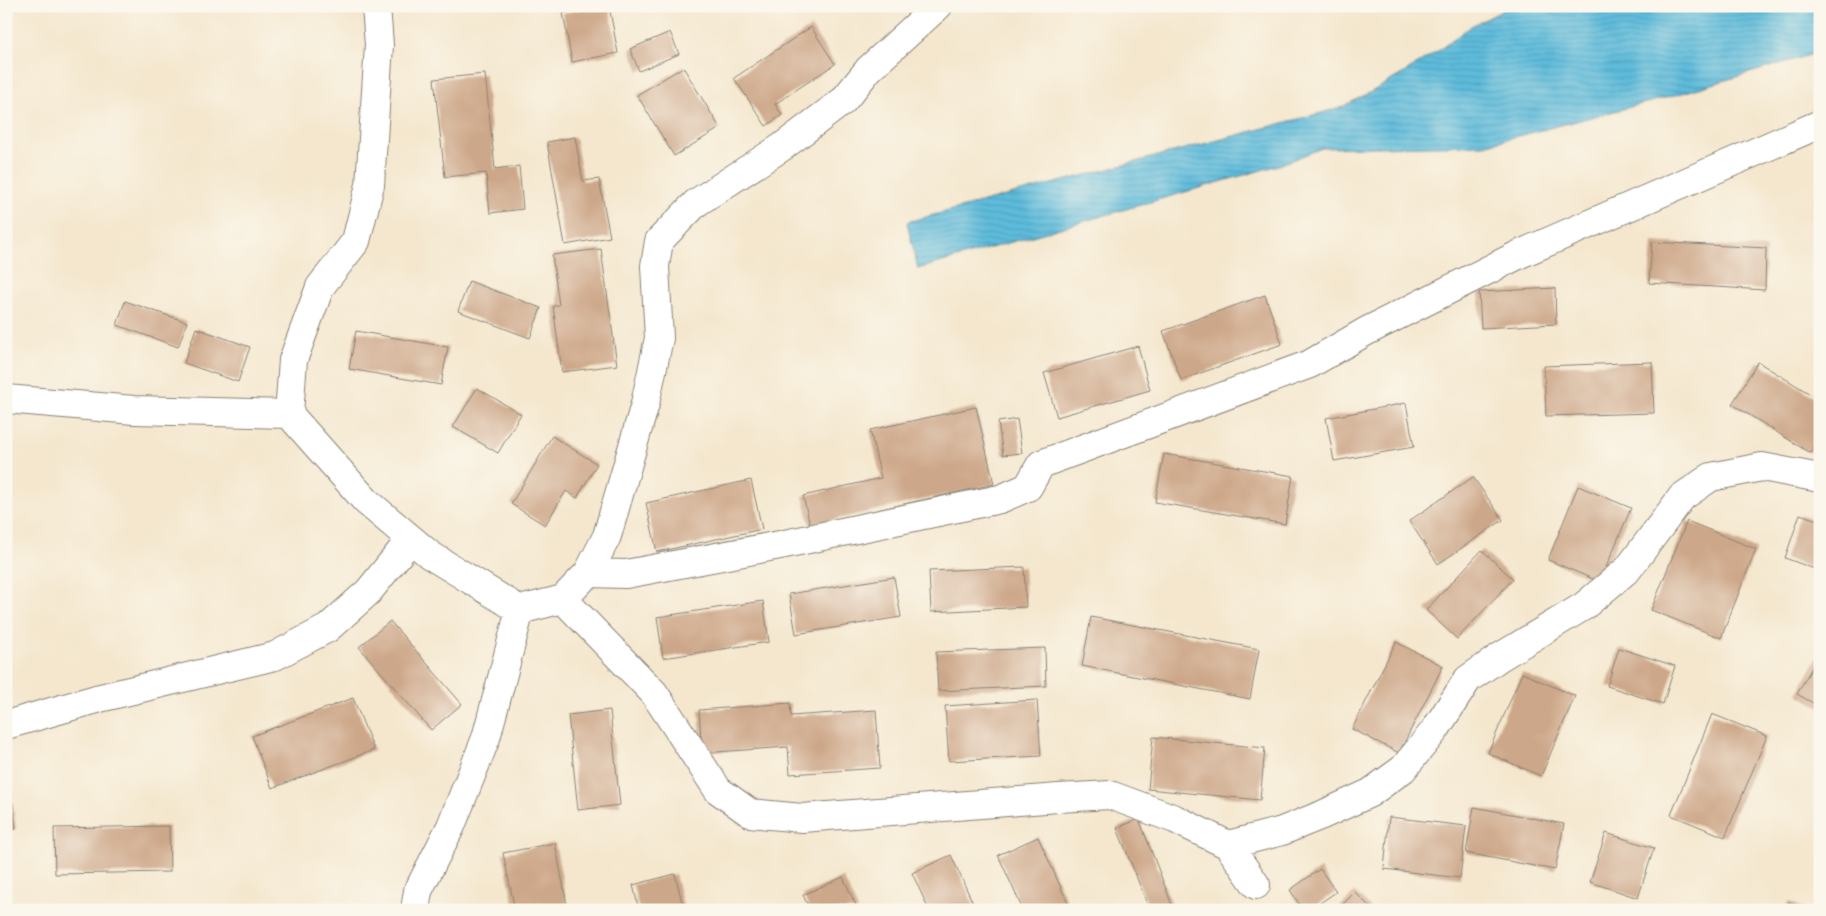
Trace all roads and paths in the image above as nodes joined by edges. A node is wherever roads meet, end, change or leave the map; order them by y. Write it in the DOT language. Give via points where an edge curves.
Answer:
graph roads {
  1 [pos="376,6"];
  2 [pos="938,6"];
  3 [pos="1820,124"];
  4 [pos="6,399"];
  5 [pos="289,414"];
  6 [pos="1820,478"];
  7 [pos="411,539"];
  8 [pos="588,573"];
  9 [pos="563,599"];
  10 [pos="520,610"];
  11 [pos="6,725"];
  12 [pos="1228,845"];
  13 [pos="1256,885"];
  14 [pos="415,910"];
  1 -- 5 [label="street" via="379,45 370,185 356,241 320,287 293,360"];
  2 -- 8 [label="street" via="869,69 843,101 782,147 696,203 659,241 655,266 659,338 645,404 607,536"];
  3 -- 8 [label="street" via="1520,254 1364,332 1310,364 1041,464 1028,487 1000,499 626,574"];
  4 -- 5 [label="street" via="134,410"];
  5 -- 7 [label="street" via="366,500"];
  6 -- 12 [label="street" via="1762,468 1711,477 1682,497 1628,569 1584,606 1468,679 1436,730 1404,769 1370,794 1322,815 1282,831"];
  7 -- 10 [label="street" via="430,555"];
  7 -- 11 [label="street" via="368,592 328,628 275,656 100,698"];
  8 -- 9 [label="street"];
  9 -- 10 [label="street"];
  9 -- 12 [label="street" via="654,693 718,790 750,813 802,818 1110,796 1175,819"];
  10 -- 14 [label="street" via="486,738 451,826 418,891"];
  12 -- 13 [label="street"];
}
